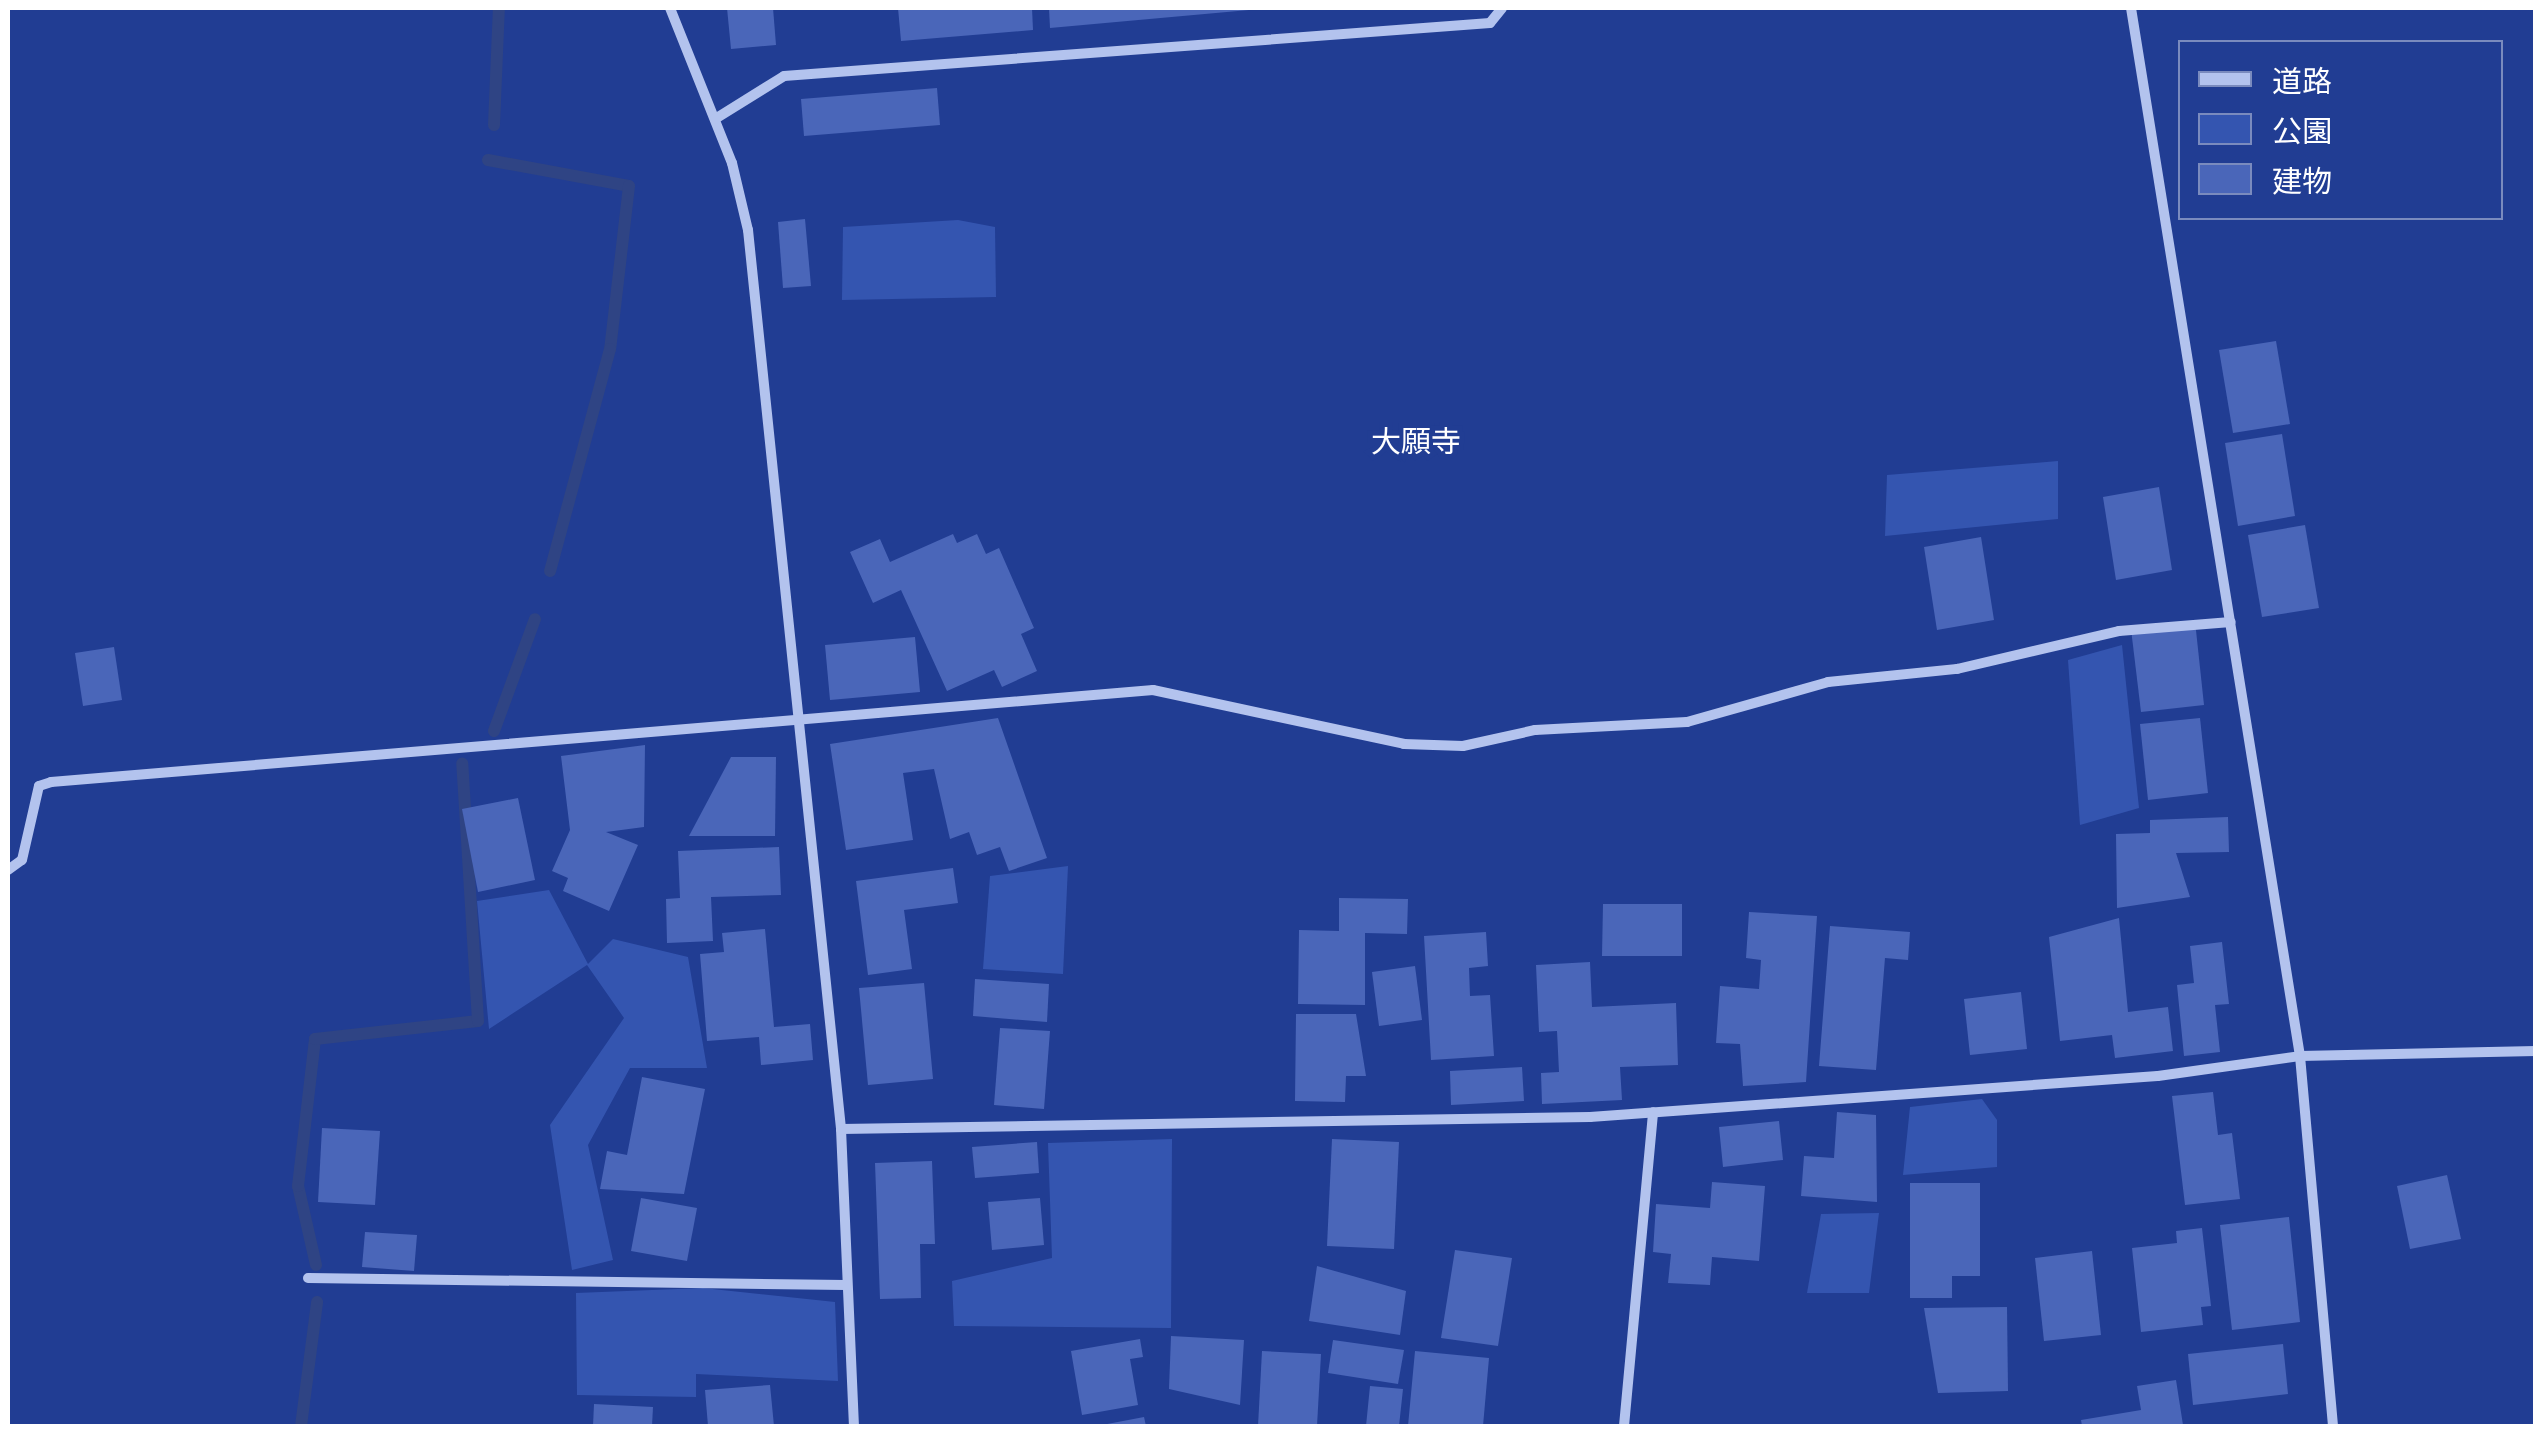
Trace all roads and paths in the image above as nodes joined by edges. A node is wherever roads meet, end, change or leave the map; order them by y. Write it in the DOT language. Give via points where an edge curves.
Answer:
graph roads {
  1 [pos="670,8"];
  2 [pos="1502,8"];
  3 [pos="2131,8"];
  4 [pos="714,119"];
  5 [pos="2231,622"];
  6 [pos="800,718"];
  7 [pos="8,870"];
  8 [pos="2536,1051"];
  9 [pos="2300,1056"];
  10 [pos="1653,1112"];
  11 [pos="841,1128"];
  12 [pos="308,1278"];
  13 [pos="846,1285"];
  14 [pos="854,1426"];
  15 [pos="1624,1426"];
  16 [pos="2332,1426"];
  1 -- 4 [label="street"];
  2 -- 4 [label="street" via="1490,23 784,76"];
  3 -- 5 [label="street"];
  4 -- 6 [label="street" via="748,230"];
  5 -- 6 [label="street" via="2119,630 1957,670 1828,682 1687,722 1535,730 1462,746 1404,744 1154,690"];
  5 -- 9 [label="street"];
  6 -- 7 [label="street" via="51,782 39,786 22,860"];
  6 -- 11 [label="street"];
  8 -- 9 [label="street"];
  9 -- 10 [label="street" via="2158,1076"];
  9 -- 16 [label="street"];
  10 -- 11 [label="street"];
  10 -- 15 [label="street"];
  11 -- 13 [label="street"];
  12 -- 13 [label="street" via="699,1276"];
  13 -- 14 [label="street"];
}
